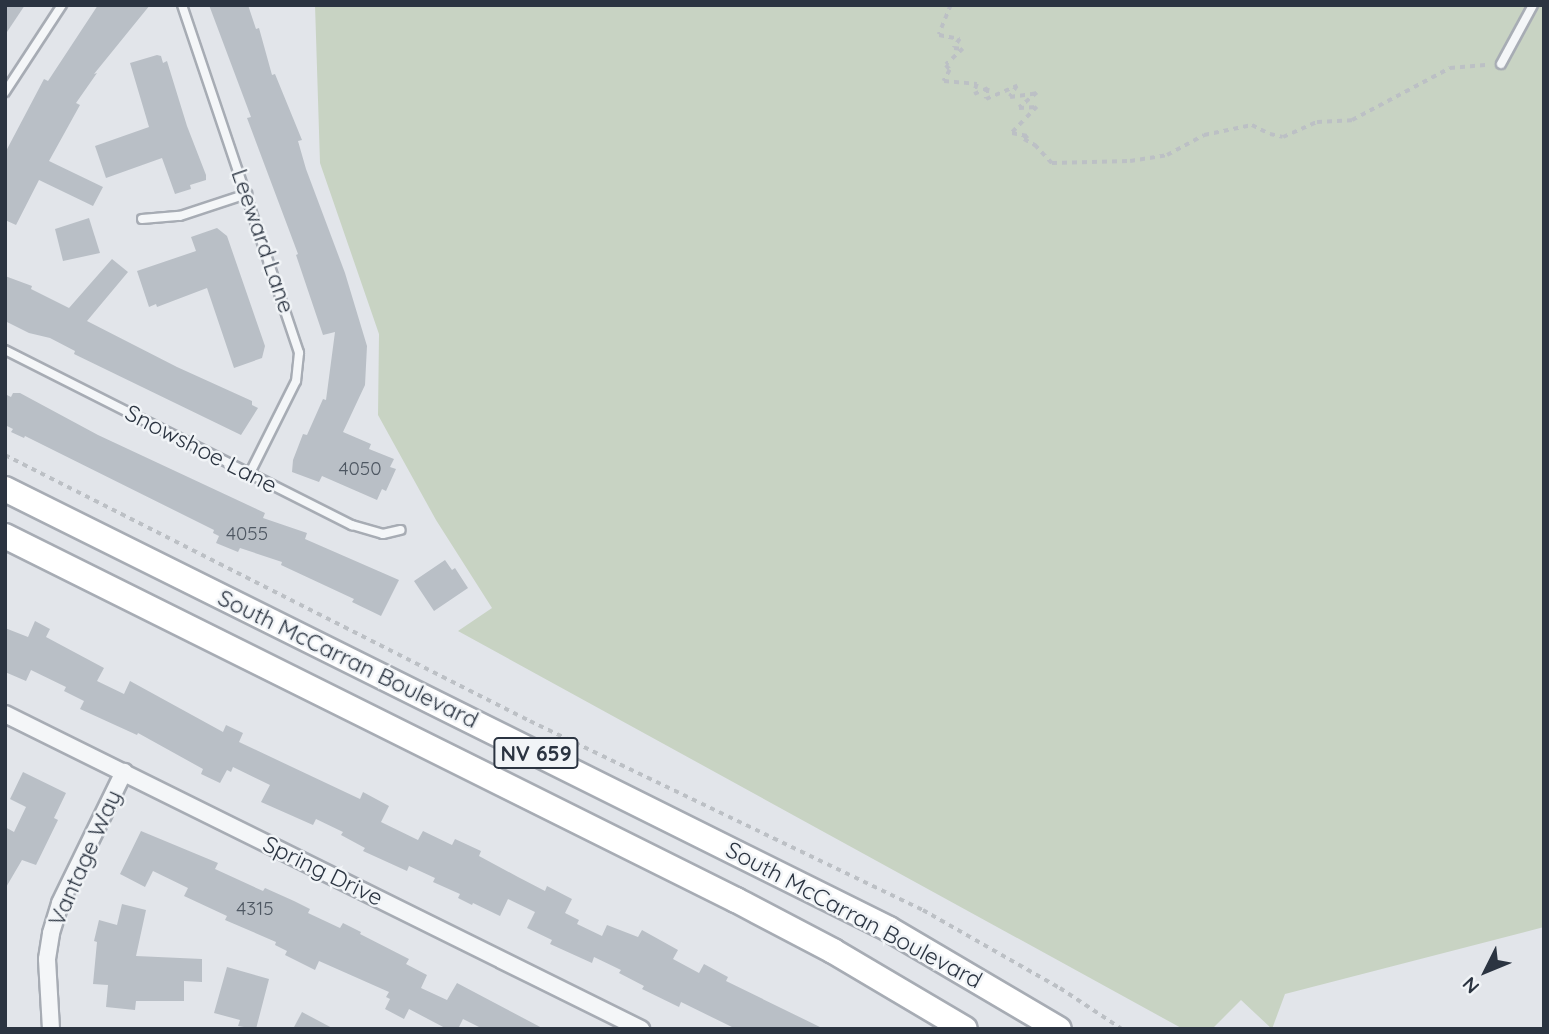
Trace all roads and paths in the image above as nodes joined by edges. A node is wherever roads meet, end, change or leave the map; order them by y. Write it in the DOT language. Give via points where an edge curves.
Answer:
graph roads {
  1 [pos="62,5"];
  2 [pos="182,5"];
  3 [pos="951,5"];
  4 [pos="1533,5"];
  5 [pos="1501,64"];
  6 [pos="5,92"];
  7 [pos="247,194"];
  8 [pos="142,219"];
  9 [pos="5,350"];
  10 [pos="5,455"];
  11 [pos="250,473"];
  12 [pos="5,489"];
  13 [pos="401,530"];
  14 [pos="5,536"];
  15 [pos="5,714"];
  16 [pos="124,772"];
  17 [pos="51,1029"];
  18 [pos="641,1029"];
  19 [pos="965,1029"];
  20 [pos="1059,1029"];
  21 [pos="1122,1029"];
  1 -- 6 [label="lane"];
  2 -- 7 [label="lane, Leeward Lane"];
  3 -- 5 [label="path" via="939,35 960,39 954,48 963,49 946,65 950,70 944,81 977,84 974,94 988,88 986,99 1017,86 1010,97 1037,93 1019,108 1037,107 1012,133 1028,136 1024,139 1052,163 1167,155 1204,135 1252,125 1283,137 1317,122 1352,120 1450,68"];
  4 -- 5 [label="lane"];
  7 -- 8 [label="lane" via="180,216"];
  7 -- 11 [label="lane, Leeward Lane" via="299,353 296,381"];
  9 -- 11 [label="lane, Snowshoe Lane"];
  10 -- 21 [label="path" via="530,720 923,910"];
  11 -- 13 [label="lane, Snowshoe Lane" via="368,531"];
  12 -- 20 [label="main road, South McCarran Boulevard / NV 659" via="889,929"];
  14 -- 19 [label="main road, South McCarran Boulevard / NV 659" via="736,900"];
  15 -- 16 [label="street, Spring Drive"];
  16 -- 17 [label="street, Vantage Way" via="60,903 51,933 47,969"];
  16 -- 18 [label="street, Spring Drive"];
}
